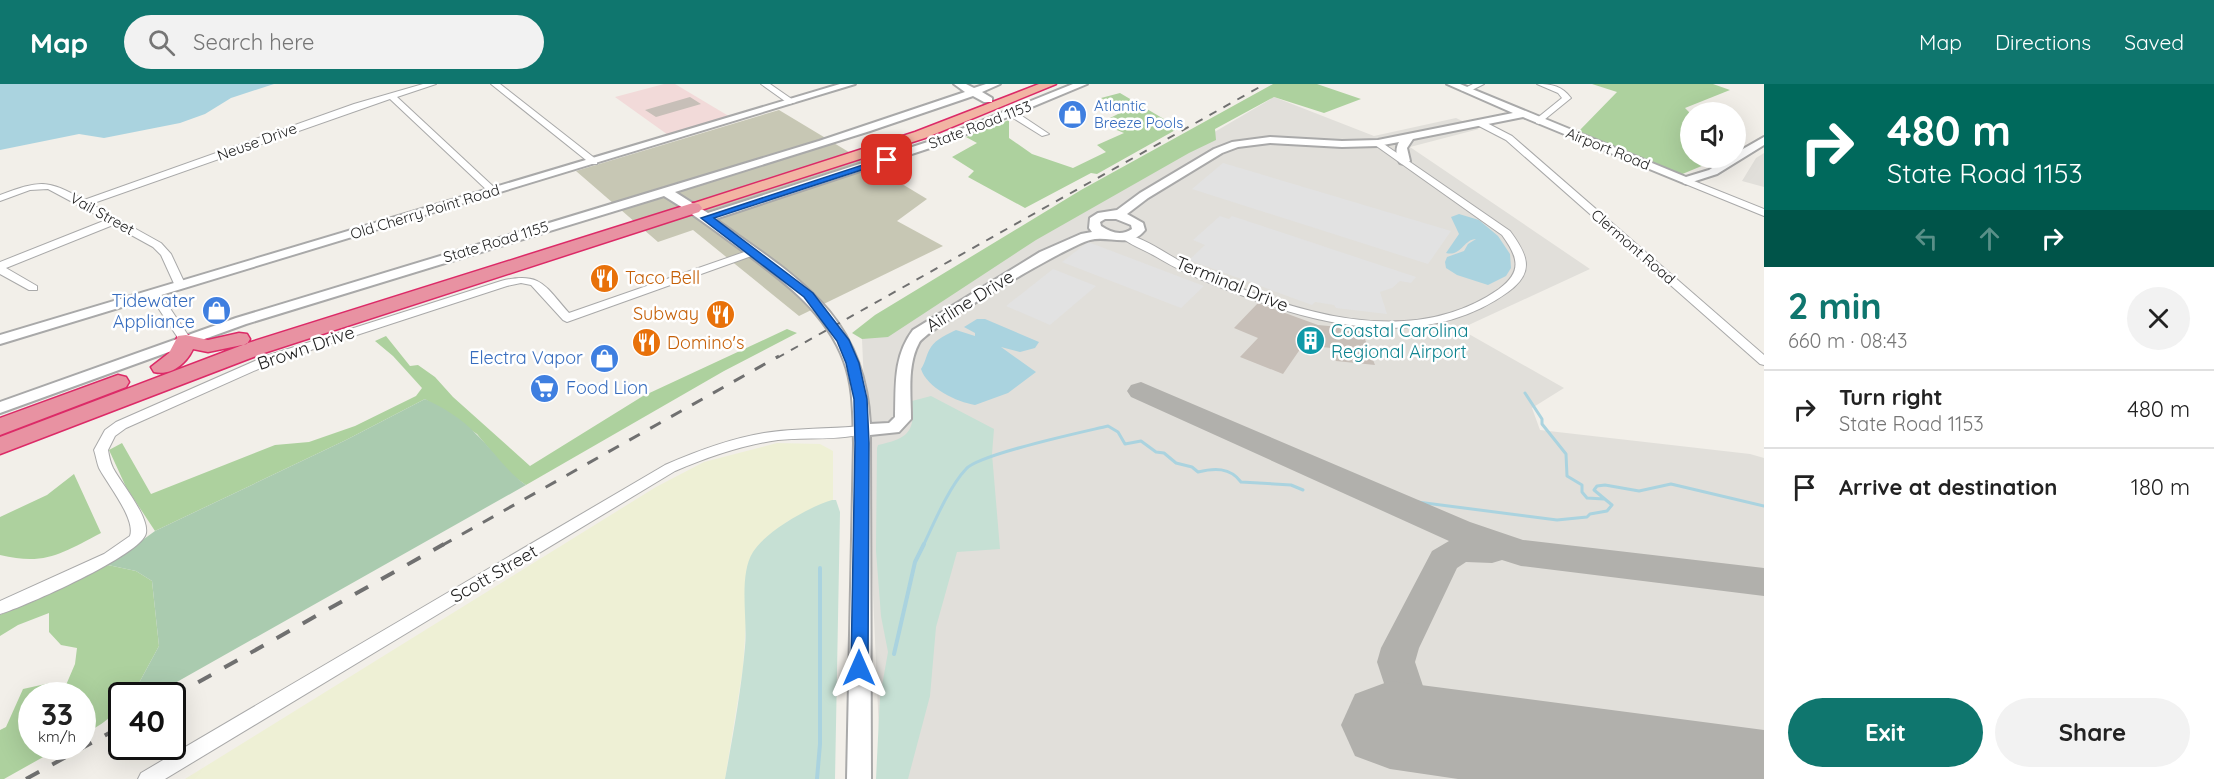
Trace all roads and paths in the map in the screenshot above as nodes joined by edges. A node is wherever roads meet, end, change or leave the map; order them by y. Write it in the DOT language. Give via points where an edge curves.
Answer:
graph roads {
  1 [pos="432,84"];
  2 [pos="495,84"];
  3 [pos="765,84"];
  4 [pos="850,84"];
  5 [pos="959,84"];
  6 [pos="995,84"];
  7 [pos="1027,84"];
  8 [pos="1050,84"];
  9 [pos="1082,84"];
  10 [pos="1452,84"];
  11 [pos="1480,84"];
  12 [pos="1541,84"];
  13 [pos="1466,90"];
  14 [pos="974,92"];
  15 [pos="390,94"];
  16 [pos="1481,97"];
  17 [pos="792,102"];
  18 [pos="993,103"];
  19 [pos="1012,114"];
  20 [pos="1522,114"];
  21 [pos="1495,120"];
  22 [pos="1539,121"];
  23 [pos="1480,123"];
  24 [pos="1438,131"];
  25 [pos="1503,133"];
  26 [pos="1045,134"];
  27 [pos="1409,137"];
  28 [pos="1764,140"];
  29 [pos="1377,143"];
  30 [pos="1404,160"];
  31 [pos="594,162"];
  32 [pos="1686,181"];
  33 [pos="1154,191"];
  34 [pos="494,192"];
  35 [pos="0,198"];
  36 [pos="83,204"];
  37 [pos="687,204"];
  38 [pos="1764,213"];
  39 [pos="1116,215"];
  40 [pos="1133,220"];
  41 [pos="113,221"];
  42 [pos="1098,229"];
  43 [pos="1126,237"];
  44 [pos="753,252"];
  45 [pos="1044,255"];
  46 [pos="0,267"];
  47 [pos="180,286"];
  48 [pos="33,288"];
  49 [pos="155,294"];
  50 [pos="0,340"];
  51 [pos="186,341"];
  52 [pos="241,346"];
  53 [pos="1764,361"];
  54 [pos="168,373"];
  55 [pos="223,378"];
  56 [pos="0,408"];
  57 [pos="0,427"];
  58 [pos="862,430"];
  59 [pos="0,446"];
  60 [pos="0,608"];
  61 [pos="148,779"];
  62 [pos="859,779"];
  1 -- 15 [label="street, Neuse Drive"];
  2 -- 31 [label="street"];
  3 -- 17 [label="street"];
  4 -- 17 [label="street, Old Cherry Point Road"];
  5 -- 14 [label="street"];
  6 -- 14 [label="street, State Road 1155"];
  7 -- 18 [label="highway"];
  8 -- 18 [label="highway"];
  9 -- 19 [label="street, State Road 1153"];
  10 -- 13 [label="street, Airport Road"];
  11 -- 13 [label="street"];
  12 -- 22 [label="street" via="1561,91 1566,98"];
  13 -- 16 [label="street, Airport Road"];
  14 -- 18 [label="street"];
  14 -- 37 [label="street, State Road 1155" via="873,128"];
  15 -- 34 [label="street"];
  15 -- 36 [label="street, Neuse Drive"];
  16 -- 20 [label="street, Airport Road"];
  16 -- 24 [label="street" via="1486,109 1482,116"];
  17 -- 31 [label="street, Old Cherry Point Road"];
  18 -- 19 [label="street"];
  18 -- 37 [label="highway" via="920,135"];
  19 -- 26 [label="street"];
  19 -- 37 [label="street, State Road 1153" via="887,160"];
  20 -- 21 [label="street, Terminal Drive"];
  20 -- 22 [label="street, Airport Road"];
  21 -- 23 [label="street, Terminal Drive"];
  21 -- 25 [label="street, Clermont Road"];
  22 -- 32 [label="street, Airport Road"];
  23 -- 24 [label="street, Terminal Drive"];
  23 -- 25 [label="street, Clermont Road"];
  24 -- 27 [label="street, Terminal Drive"];
  25 -- 53 [label="street, Clermont Road"];
  27 -- 29 [label="street, Terminal Drive"];
  27 -- 30 [label="street" via="1401,146"];
  28 -- 32 [label="street" via="1713,172"];
  29 -- 30 [label="street, Terminal Drive"];
  29 -- 33 [label="street, Terminal Drive" via="1287,139 1236,144"];
  30 -- 43 [label="street, Terminal Drive" via="1487,218 1518,249 1522,264 1518,277 1495,297 1471,310 1431,322 1390,324 1325,318 1201,275"];
  31 -- 34 [label="street, Old Cherry Point Road"];
  32 -- 38 [label="street, Airport Road"];
  33 -- 39 [label="street, Terminal Drive"];
  33 -- 40 [label="street, Terminal Drive" via="1133,214"];
  34 -- 47 [label="street, Old Cherry Point Road"];
  35 -- 36 [label="street, Vail Street" via="46,184"];
  36 -- 41 [label="street, Vail Street"];
  37 -- 44 [label="street"];
  37 -- 51 [label="street, State Road 1155" via="332,291"];
  37 -- 52 [label="highway"];
  39 -- 40 [label="street"];
  39 -- 42 [label="street, Terminal Drive" via="1097,218"];
  40 -- 43 [label="street, Terminal Drive" via="1139,230"];
  41 -- 46 [label="street"];
  41 -- 47 [label="street, Vail Street" via="162,249"];
  42 -- 43 [label="street, Terminal Drive"];
  42 -- 45 [label="street, Terminal Drive"];
  44 -- 55 [label="street, Brown Drive" via="567,318 535,282 514,281 311,345"];
  44 -- 58 [label="street" via="808,295 843,340 858,381"];
  45 -- 58 [label="street, Airline Drive" via="918,333 907,348 905,359 903,419 893,428"];
  46 -- 48 [label="street"];
  47 -- 49 [label="street, Old Cherry Point Road"];
  49 -- 50 [label="street, Old Cherry Point Road"];
  49 -- 51 [label="street"];
  51 -- 52 [label="highway"];
  51 -- 54 [label="highway"];
  51 -- 56 [label="street, State Road 1155"];
  52 -- 54 [label="highway"];
  52 -- 55 [label="highway"];
  54 -- 55 [label="highway"];
  54 -- 57 [label="highway"];
  54 -- 59 [label="highway"];
  55 -- 60 [label="street, Brown Drive" via="134,417 110,433 104,442 101,450 105,466 139,526 135,540 109,558"];
  58 -- 61 [label="street, Scott Street" via="777,436 720,447 670,468"];
  58 -- 62 [label="street"];
}
